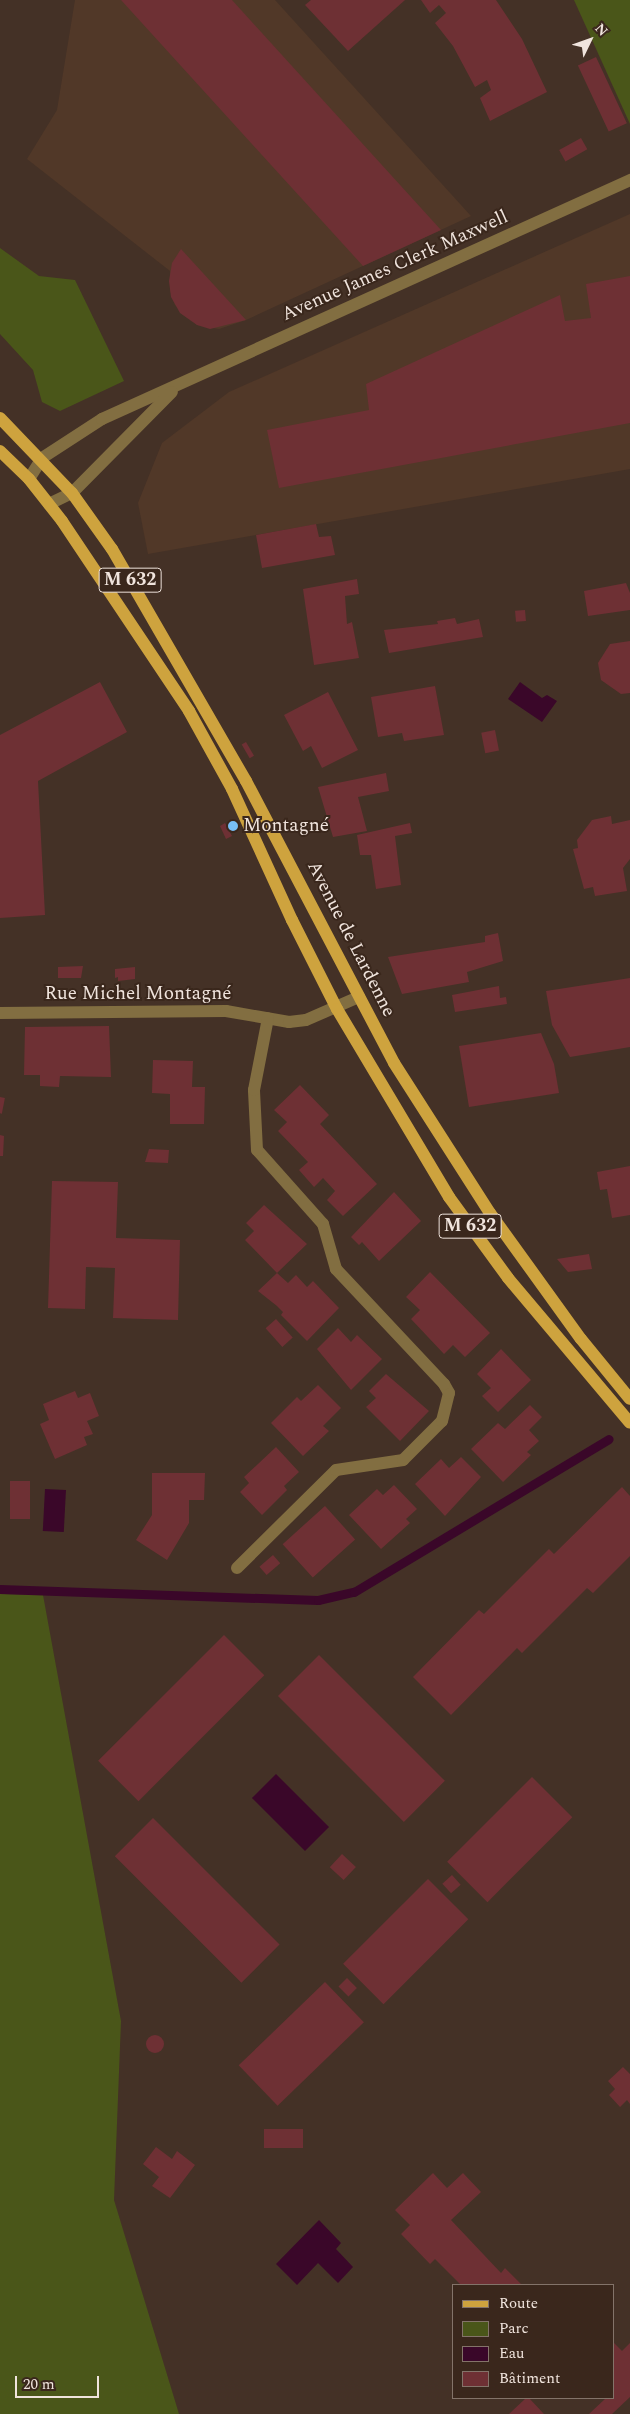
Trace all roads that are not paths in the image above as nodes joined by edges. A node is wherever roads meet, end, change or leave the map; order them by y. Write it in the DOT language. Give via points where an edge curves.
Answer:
graph roads {
  1 [pos="630,180"];
  2 [pos="176,387"];
  3 [pos="0,418"];
  4 [pos="0,451"];
  5 [pos="42,458"];
  6 [pos="29,478"];
  7 [pos="72,493"];
  8 [pos="49,504"];
  9 [pos="359,997"];
  10 [pos="337,1008"];
  11 [pos="0,1013"];
  12 [pos="268,1018"];
  13 [pos="630,1399"];
  14 [pos="630,1423"];
  15 [pos="238,1568"];
  1 -- 2 [label="street, Avenue James Clerk Maxwell"];
  2 -- 5 [label="street, Avenue James Clerk Maxwell" via="83,429"];
  2 -- 7 [label="street, Avenue James Clerk Maxwell"];
  3 -- 5 [label="main road, M 632"];
  4 -- 6 [label="main road, M 632"];
  5 -- 6 [label="street, Avenue James Clerk Maxwell"];
  5 -- 7 [label="main road, Avenue de Lardenne / M 632"];
  6 -- 8 [label="main road, M 632"];
  7 -- 8 [label="street, Avenue James Clerk Maxwell"];
  7 -- 9 [label="main road, Avenue de Lardenne / M 632" via="112,549 241,772 329,934"];
  8 -- 10 [label="main road, M 632" via="189,711 232,789 292,920"];
  9 -- 10 [label="street, Rue Michel Montagné"];
  9 -- 13 [label="main road, Avenue de Lardenne / M 632" via="394,1063 490,1213 581,1339"];
  10 -- 12 [label="street, Rue Michel Montagné" via="306,1020 289,1022"];
  10 -- 14 [label="main road, M 632" via="449,1197 508,1278"];
  11 -- 12 [label="street, Rue Michel Montagné" via="226,1011"];
  12 -- 15 [label="street" via="254,1090 257,1150 323,1224 336,1269 449,1393 442,1421 403,1460 336,1470"];
}
